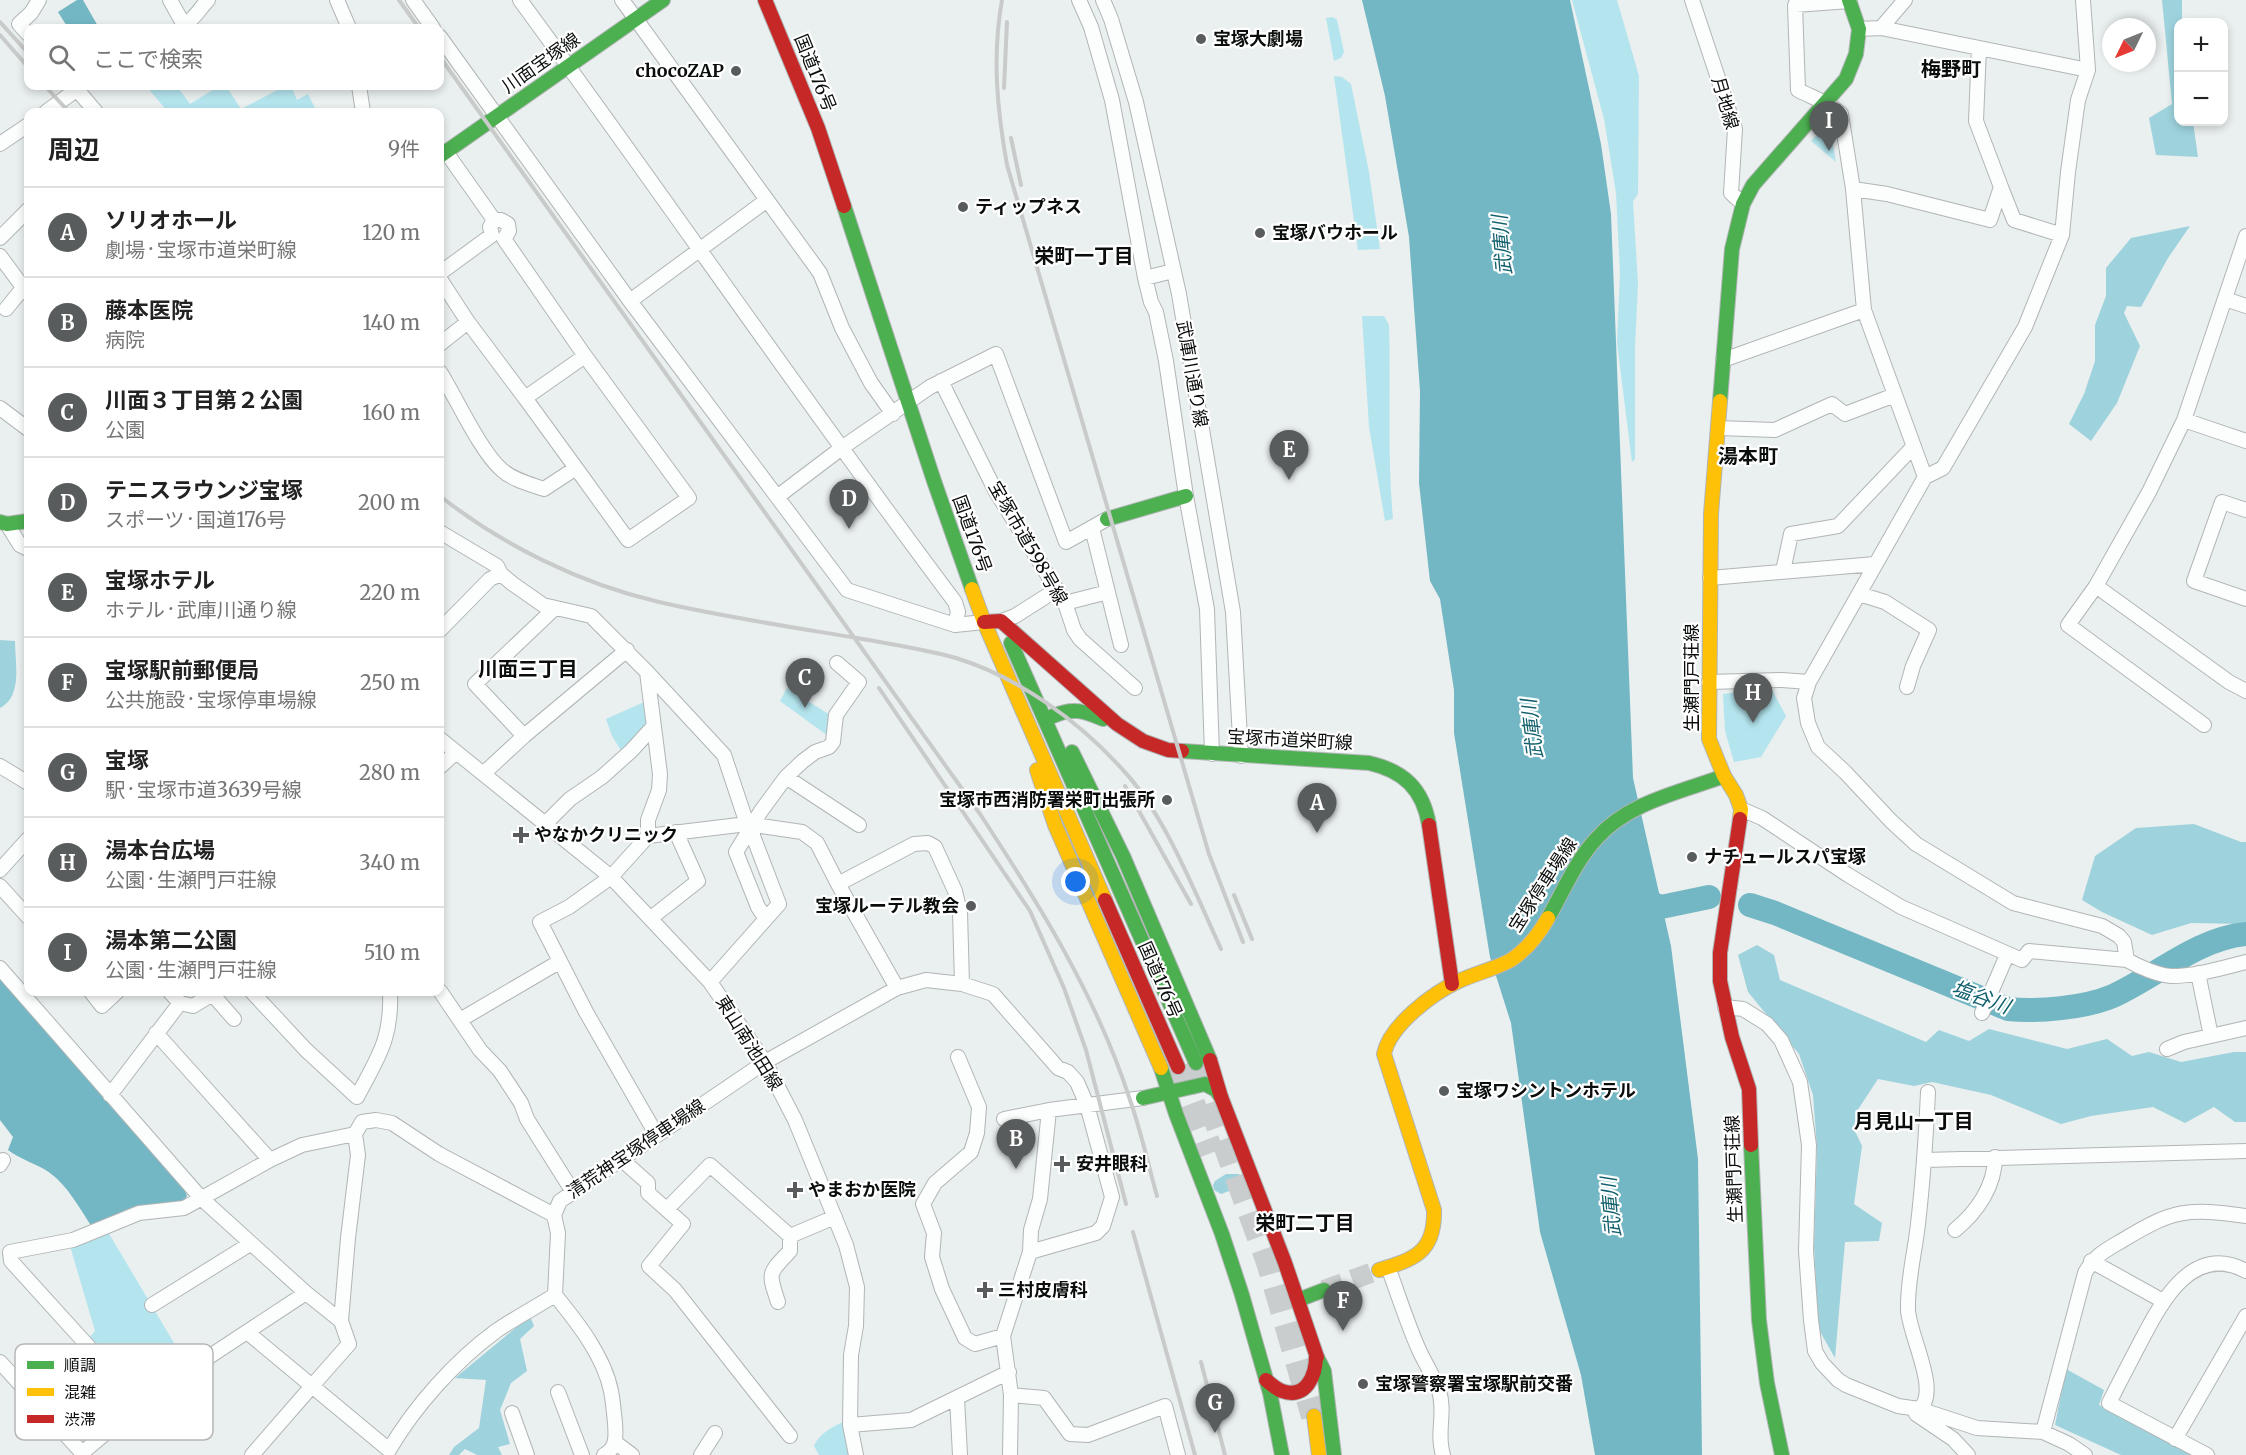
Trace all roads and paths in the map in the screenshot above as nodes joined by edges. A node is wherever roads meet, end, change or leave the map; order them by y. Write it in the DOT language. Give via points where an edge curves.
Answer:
graph roads {
  1 [pos="39,0"];
  2 [pos="170,0"];
  3 [pos="208,0"];
  4 [pos="337,0"];
  5 [pos="413,0"];
  6 [pos="520,0"];
  7 [pos="622,0"];
  8 [pos="663,0"];
  9 [pos="765,0"];
  10 [pos="1079,0"];
  11 [pos="1103,0"];
  12 [pos="1692,0"];
  13 [pos="1849,0"];
  14 [pos="1905,0"];
  15 [pos="2083,0"];
  16 [pos="636,20"];
  17 [pos="183,24"];
  18 [pos="186,24"];
  19 [pos="347,24"];
  20 [pos="430,24"];
  21 [pos="1881,28"];
  22 [pos="1858,29"];
  23 [pos="24,30"];
  24 [pos="444,43"];
  25 [pos="1979,48"];
  26 [pos="568,66"];
  27 [pos="2088,70"];
  28 [pos="73,90"];
  29 [pos="77,90"];
  30 [pos="360,90"];
  31 [pos="1827,102"];
  32 [pos="51,108"];
  33 [pos="92,108"];
  34 [pos="362,108"];
  35 [pos="497,116"];
  36 [pos="24,128"];
  37 [pos="0,144"];
  38 [pos="444,153"];
  39 [pos="444,157"];
  40 [pos="2001,188"];
  41 [pos="1853,189"];
  42 [pos="767,200"];
  43 [pos="1743,204"];
  44 [pos="24,214"];
  45 [pos="2062,235"];
  46 [pos="2246,236"];
  47 [pos="498,237"];
  48 [pos="0,238"];
  49 [pos="701,249"];
  50 [pos="0,256"];
  51 [pos="444,271"];
  52 [pos="1173,271"];
  53 [pos="1145,278"];
  54 [pos="444,285"];
  55 [pos="24,288"];
  56 [pos="24,293"];
  57 [pos="2224,299"];
  58 [pos="630,301"];
  59 [pos="2246,306"];
  60 [pos="6,309"];
  61 [pos="1864,310"];
  62 [pos="468,322"];
  63 [pos="444,341"];
  64 [pos="585,356"];
  65 [pos="1723,360"];
  66 [pos="917,378"];
  67 [pos="444,379"];
  68 [pos="941,381"];
  69 [pos="1895,395"];
  70 [pos="525,398"];
  71 [pos="923,398"];
  72 [pos="908,402"];
  73 [pos="0,408"];
  74 [pos="893,414"];
  75 [pos="2184,420"];
  76 [pos="24,426"];
  77 [pos="1718,428"];
  78 [pos="2246,441"];
  79 [pos="1914,446"];
  80 [pos="843,447"];
  81 [pos="576,468"];
  82 [pos="1925,477"];
  83 [pos="1212,491"];
  84 [pos="1186,496"];
  85 [pos="777,497"];
  86 [pos="2246,510"];
  87 [pos="1107,519"];
  88 [pos="24,521"];
  89 [pos="4,523"];
  90 [pos="1092,528"];
  91 [pos="444,535"];
  92 [pos="24,547"];
  93 [pos="1875,564"];
  94 [pos="1783,571"];
  95 [pos="501,574"];
  96 [pos="1710,578"];
  97 [pos="2096,586"];
  98 [pos="1056,590"];
  99 [pos="1108,592"];
  100 [pos="1859,594"];
  101 [pos="2246,599"];
  102 [pos="1065,603"];
  103 [pos="995,605"];
  104 [pos="555,608"];
  105 [pos="1001,621"];
  106 [pos="984,622"];
  107 [pos="955,625"];
  108 [pos="444,626"];
  109 [pos="1121,645"];
  110 [pos="627,650"];
  111 [pos="1016,653"];
  112 [pos="837,663"];
  113 [pos="647,672"];
  114 [pos="1709,682"];
  115 [pos="1809,682"];
  116 [pos="1907,687"];
  117 [pos="1135,688"];
  118 [pos="2246,691"];
  119 [pos="1019,705"];
  120 [pos="1053,716"];
  121 [pos="1117,724"];
  122 [pos="2204,725"];
  123 [pos="653,727"];
  124 [pos="524,736"];
  125 [pos="444,742"];
  126 [pos="456,752"];
  127 [pos="1212,754"];
  128 [pos="1241,756"];
  129 [pos="444,763"];
  130 [pos="0,766"];
  131 [pos="483,774"];
  132 [pos="1724,776"];
  133 [pos="786,777"];
  134 [pos="24,781"];
  135 [pos="1741,809"];
  136 [pos="544,824"];
  137 [pos="750,825"];
  138 [pos="859,825"];
  139 [pos="676,832"];
  140 [pos="648,836"];
  141 [pos="24,843"];
  142 [pos="0,870"];
  143 [pos="610,877"];
  144 [pos="838,884"];
  145 [pos="0,886"];
  146 [pos="24,913"];
  147 [pos="651,918"];
  148 [pos="766,919"];
  149 [pos="2007,955"];
  150 [pos="2127,960"];
  151 [pos="559,962"];
  152 [pos="2246,962"];
  153 [pos="0,968"];
  154 [pos="2198,973"];
  155 [pos="1459,981"];
  156 [pos="710,982"];
  157 [pos="962,984"];
  158 [pos="897,988"];
  159 [pos="24,996"];
  160 [pos="24,996"];
  161 [pos="94,996"];
  162 [pos="113,996"];
  163 [pos="174,996"];
  164 [pos="209,996"];
  165 [pos="216,996"];
  166 [pos="256,996"];
  167 [pos="390,996"];
  168 [pos="443,996"];
  169 [pos="180,1003"];
  170 [pos="1725,1007"];
  171 [pos="1982,1013"];
  172 [pos="234,1019"];
  173 [pos="460,1020"];
  174 [pos="2246,1028"];
  175 [pos="156,1033"];
  176 [pos="2211,1036"];
  177 [pos="2167,1049"];
  178 [pos="958,1058"];
  179 [pos="765,1062"];
  180 [pos="1159,1062"];
  181 [pos="1196,1063"];
  182 [pos="1178,1067"];
  183 [pos="1200,1084"];
  184 [pos="1170,1091"];
  185 [pos="1928,1092"];
  186 [pos="110,1095"];
  187 [pos="357,1097"];
  188 [pos="1221,1097"];
  189 [pos="1143,1098"];
  190 [pos="1087,1105"];
  191 [pos="1049,1110"];
  192 [pos="1176,1114"];
  193 [pos="1004,1119"];
  194 [pos="359,1128"];
  195 [pos="657,1134"];
  196 [pos="2246,1150"];
  197 [pos="1995,1157"];
  198 [pos="621,1159"];
  199 [pos="270,1160"];
  200 [pos="1925,1160"];
  201 [pos="573,1192"];
  202 [pos="201,1198"];
  203 [pos="667,1209"];
  204 [pos="554,1215"];
  205 [pos="2246,1216"];
  206 [pos="835,1217"];
  207 [pos="1955,1230"];
  208 [pos="790,1236"];
  209 [pos="250,1244"];
  210 [pos="1030,1252"];
  211 [pos="5,1253"];
  212 [pos="2091,1261"];
  213 [pos="1383,1268"];
  214 [pos="2246,1270"];
  215 [pos="1324,1290"];
  216 [pos="306,1293"];
  217 [pos="555,1296"];
  218 [pos="1298,1300"];
  219 [pos="2163,1301"];
  220 [pos="778,1302"];
  221 [pos="152,1305"];
  222 [pos="2246,1316"];
  223 [pos="341,1321"];
  224 [pos="247,1332"];
  225 [pos="1003,1336"];
  226 [pos="86,1344"];
  227 [pos="1315,1353"];
  228 [pos="213,1354"];
  229 [pos="0,1362"];
  230 [pos="1009,1372"];
  231 [pos="15,1379"];
  232 [pos="1266,1380"];
  233 [pos="312,1386"];
  234 [pos="558,1392"];
  235 [pos="1302,1392"];
  236 [pos="1011,1395"];
  237 [pos="957,1398"];
  238 [pos="1913,1409"];
  239 [pos="512,1413"];
  240 [pos="1314,1416"];
  241 [pos="850,1425"];
  242 [pos="2043,1432"];
  243 [pos="715,1433"];
  244 [pos="790,1436"];
  245 [pos="1280,1436"];
  246 [pos="2175,1439"];
  247 [pos="70,1440"];
  248 [pos="99,1440"];
  249 [pos="616,1443"];
  250 [pos="387,1453"];
  251 [pos="83,1454"];
  252 [pos="2082,1454"];
  253 [pos="252,1455"];
  254 [pos="527,1455"];
  255 [pos="582,1455"];
  256 [pos="604,1455"];
  257 [pos="632,1455"];
  258 [pos="701,1455"];
  259 [pos="856,1455"];
  260 [pos="960,1455"];
  261 [pos="1010,1455"];
  262 [pos="1178,1455"];
  263 [pos="1282,1455"];
  264 [pos="1319,1455"];
  265 [pos="1334,1455"];
  266 [pos="1443,1455"];
  267 [pos="1782,1455"];
  268 [pos="1968,1455"];
  269 [pos="2207,1455"];
  1 -- 23 [label="street" via="19,24"];
  2 -- 17 [label="street"];
  3 -- 18 [label="street"];
  4 -- 19 [label="street"];
  5 -- 20 [label="street"];
  6 -- 26 [label="street"];
  7 -- 16 [label="street"];
  8 -- 16 [label="main road, 川面宝塚線"];
  9 -- 72 [label="main road, 国道176号" via="818,128"];
  10 -- 53 [label="street, 武庫川通り線" via="1112,100"];
  11 -- 52 [label="street, 武庫川通り線" via="1136,102"];
  12 -- 43 [label="street, 月地線" via="1735,129 1731,193"];
  13 -- 22 [label="main road, 生瀬門戸荘線"];
  13 -- 31 [label="street" via="1795,5 1798,90"];
  14 -- 21 [label="street"];
  15 -- 27 [label="street"];
  16 -- 26 [label="main road, 川面宝塚線"];
  16 -- 42 [label="street"];
  21 -- 22 [label="street"];
  21 -- 25 [label="street"];
  22 -- 31 [label="main road, 生瀬門戸荘線" via="1856,54 1846,79"];
  24 -- 35 [label="street"];
  25 -- 27 [label="street"];
  25 -- 40 [label="street" via="1977,121"];
  26 -- 35 [label="main road, 川面宝塚線"];
  26 -- 49 [label="street"];
  27 -- 45 [label="street" via="2078,100"];
  28 -- 32 [label="street"];
  29 -- 33 [label="street"];
  30 -- 34 [label="street"];
  31 -- 41 [label="street" via="1841,114"];
  31 -- 43 [label="main road, 生瀬門戸荘線" via="1779,154"];
  35 -- 38 [label="main road, 川面宝塚線"];
  35 -- 58 [label="street"];
  36 -- 37 [label="street"];
  39 -- 47 [label="street" via="494,220 490,227"];
  40 -- 41 [label="street" via="1990,220"];
  40 -- 45 [label="street" via="2014,220"];
  41 -- 61 [label="street"];
  42 -- 49 [label="street"];
  42 -- 74 [label="street" via="820,273 842,328 871,383"];
  43 -- 65 [label="main road, 生瀬門戸荘線" via="1732,249"];
  44 -- 48 [label="street"];
  45 -- 82 [label="street" via="2025,327 1943,468"];
  46 -- 57 [label="street"];
  47 -- 51 [label="street"];
  47 -- 64 [label="street"];
  49 -- 58 [label="street"];
  49 -- 80 [label="street"];
  50 -- 55 [label="street"];
  52 -- 53 [label="street"];
  52 -- 83 [label="street, 武庫川通り線"];
  53 -- 84 [label="street, 武庫川通り線" via="1166,361"];
  54 -- 62 [label="street"];
  56 -- 60 [label="street"];
  57 -- 59 [label="street"];
  57 -- 75 [label="street"];
  58 -- 85 [label="street"];
  61 -- 65 [label="street"];
  61 -- 69 [label="street"];
  62 -- 63 [label="street"];
  62 -- 70 [label="street"];
  64 -- 70 [label="street"];
  64 -- 81 [label="street" via="689,498 628,540"];
  65 -- 77 [label="main road, 生瀬門戸荘線"];
  66 -- 71 [label="main road"];
  67 -- 81 [label="street" via="502,471 544,489"];
  68 -- 71 [label="street"];
  68 -- 90 [label="street" via="996,354 1066,542"];
  68 -- 98 [label="street, 宝塚市道598号線" via="995,490"];
  69 -- 77 [label="street" via="1845,414 1832,405 1775,430"];
  69 -- 79 [label="street"];
  70 -- 81 [label="street"];
  71 -- 72 [label="street"];
  72 -- 74 [label="street"];
  72 -- 106 [label="main road, 国道176号"];
  73 -- 76 [label="street"];
  74 -- 80 [label="street"];
  75 -- 78 [label="street"];
  75 -- 97 [label="street"];
  77 -- 96 [label="main road, 生瀬門戸荘線"];
  79 -- 82 [label="street"];
  79 -- 94 [label="street" via="1838,526 1791,534"];
  80 -- 85 [label="street"];
  80 -- 107 [label="street" via="956,602"];
  82 -- 93 [label="street"];
  83 -- 84 [label="street"];
  83 -- 128 [label="street, 武庫川通り線" via="1233,612"];
  84 -- 87 [label="main road"];
  84 -- 127 [label="street, 武庫川通り線" via="1207,609"];
  85 -- 107 [label="street" via="847,590"];
  86 -- 101 [label="street" via="2222,502 2194,581"];
  87 -- 90 [label="street"];
  88 -- 89 [label="main road"];
  89 -- 92 [label="street"];
  90 -- 99 [label="street"];
  91 -- 95 [label="street" via="496,566"];
  93 -- 94 [label="street"];
  93 -- 100 [label="street"];
  94 -- 96 [label="street"];
  95 -- 104 [label="street" via="543,604"];
  95 -- 108 [label="street" via="490,579"];
  96 -- 114 [label="main road, 生瀬門戸荘線"];
  97 -- 118 [label="street"];
  97 -- 122 [label="street" via="2068,625"];
  98 -- 102 [label="street, 宝塚市道598号線"];
  98 -- 105 [label="street"];
  99 -- 102 [label="street"];
  99 -- 109 [label="street"];
  100 -- 115 [label="street"];
  100 -- 116 [label="street" via="1885,602 1929,630"];
  102 -- 117 [label="street, 宝塚市道598号線" via="1080,639"];
  103 -- 105 [label="main road, 国道176号"];
  104 -- 110 [label="street" via="591,616"];
  104 -- 124 [label="street" via="475,684"];
  105 -- 106 [label="main road"];
  105 -- 111 [label="main road, 国道176号"];
  105 -- 121 [label="main road, 宝塚市道栄町線"];
  106 -- 107 [label="street"];
  106 -- 119 [label="main road, 国道176号"];
  110 -- 113 [label="street"];
  110 -- 124 [label="street"];
  111 -- 120 [label="main road"];
  111 -- 181 [label="main road, 国道176号"];
  112 -- 133 [label="street" via="859,682 836,715 833,742"];
  113 -- 123 [label="street"];
  113 -- 137 [label="street" via="724,755"];
  114 -- 115 [label="street"];
  114 -- 132 [label="main road, 生瀬門戸荘線" via="1709,739"];
  115 -- 150 [label="street" via="1804,698 1808,723 1818,747 1916,844 2013,903 2075,918 2112,932 2124,942"];
  119 -- 180 [label="main road" via="1056,825"];
  119 -- 182 [label="main road, 国道176号"];
  120 -- 121 [label="main road" via="1077,708"];
  120 -- 188 [label="main road" via="1122,856 1210,1060"];
  121 -- 127 [label="main road, 宝塚市道栄町線" via="1143,741 1168,750"];
  123 -- 136 [label="street" via="602,777 570,799"];
  123 -- 140 [label="street" via="660,765 659,790 648,820"];
  124 -- 131 [label="street"];
  125 -- 126 [label="street, 東山南池田線"];
  126 -- 129 [label="street"];
  126 -- 131 [label="street, 東山南池田線"];
  127 -- 128 [label="main road, 宝塚市道栄町線"];
  128 -- 155 [label="main road, 宝塚市道栄町線" via="1369,763 1391,768 1407,779 1427,814"];
  130 -- 134 [label="street"];
  131 -- 136 [label="street, 東山南池田線"];
  132 -- 135 [label="main road, 生瀬門戸荘線"];
  132 -- 155 [label="main road, 宝塚停車場線" via="1629,812 1610,824 1578,861 1537,935 1500,966"];
  133 -- 137 [label="street"];
  133 -- 138 [label="street"];
  135 -- 149 [label="street" via="1762,818 1901,907"];
  135 -- 170 [label="main road, 生瀬門戸荘線" via="1720,953"];
  136 -- 143 [label="street, 東山南池田線"];
  137 -- 139 [label="street"];
  137 -- 144 [label="street" via="802,832 817,843"];
  137 -- 148 [label="street" via="779,904"];
  137 -- 148 [label="street" via="736,852"];
  139 -- 140 [label="street"];
  139 -- 147 [label="street" via="698,881"];
  140 -- 143 [label="street"];
  141 -- 142 [label="street"];
  143 -- 147 [label="street, 東山南池田線"];
  143 -- 151 [label="street" via="569,907 540,922"];
  144 -- 157 [label="street" via="914,844 935,847 960,912"];
  144 -- 158 [label="street"];
  145 -- 146 [label="street"];
  147 -- 156 [label="street, 東山南池田線"];
  148 -- 156 [label="street"];
  149 -- 150 [label="street" via="2022,960 2030,951"];
  149 -- 171 [label="street"];
  150 -- 154 [label="street" via="2164,981"];
  151 -- 173 [label="street"];
  151 -- 195 [label="street"];
  152 -- 154 [label="street"];
  153 -- 159 [label="street"];
  154 -- 176 [label="street"];
  155 -- 213 [label="main road, 宝塚停車場線" via="1402,1023 1389,1038 1384,1054 1434,1210 1434,1230 1420,1252"];
  156 -- 179 [label="street, 東山南池田線"];
  157 -- 158 [label="street, 清荒神宝塚停車場線" via="926,980"];
  157 -- 190 [label="street, 清荒神宝塚停車場線" via="993,994 1058,1068 1077,1082"];
  158 -- 179 [label="street, 清荒神宝塚停車場線"];
  160 -- 186 [label="street"];
  161 -- 162 [label="street" via="102,1006"];
  163 -- 169 [label="street"];
  164 -- 169 [label="street" via="193,1006"];
  165 -- 172 [label="street"];
  166 -- 187 [label="street"];
  167 -- 187 [label="street" via="389,1029 383,1049"];
  168 -- 173 [label="street"];
  169 -- 175 [label="street"];
  170 -- 238 [label="street" via="1743,1009 1767,1024 1781,1040 1800,1082 1809,1145 1806,1251 1815,1351 1838,1380"];
  170 -- 267 [label="main road, 生瀬門戸荘線" via="1749,1089 1759,1320"];
  173 -- 201 [label="street" via="500,1071"];
  174 -- 176 [label="street"];
  175 -- 186 [label="street"];
  175 -- 199 [label="street"];
  176 -- 177 [label="street"];
  178 -- 225 [label="street" via="979,1107 977,1133 971,1152 935,1183 923,1204 934,1233 933,1257 942,1289 965,1338 975,1344"];
  179 -- 195 [label="street, 清荒神宝塚停車場線"];
  179 -- 206 [label="street, 東山南池田線" via="795,1120"];
  180 -- 184 [label="main road"];
  180 -- 189 [label="main road" via="1160,1077 1155,1089"];
  183 -- 184 [label="main road"];
  183 -- 188 [label="main road" via="1210,1086"];
  183 -- 192 [label="main road" via="1183,1097"];
  184 -- 189 [label="main road"];
  184 -- 192 [label="main road"];
  185 -- 200 [label="street"];
  186 -- 202 [label="street"];
  187 -- 194 [label="street"];
  188 -- 218 [label="main road"];
  189 -- 190 [label="street"];
  189 -- 192 [label="main road" via="1167,1105"];
  190 -- 191 [label="street"];
  190 -- 210 [label="street, 清荒神宝塚停車場線" via="1112,1197 1103,1226 1096,1233"];
  191 -- 193 [label="street"];
  191 -- 210 [label="street"];
  192 -- 232 [label="main road" via="1229,1251"];
  194 -- 199 [label="street" via="302,1145"];
  194 -- 204 [label="street" via="376,1120 392,1123 439,1154"];
  194 -- 223 [label="street"];
  195 -- 198 [label="street, 清荒神宝塚停車場線"];
  196 -- 197 [label="street"];
  197 -- 200 [label="street"];
  197 -- 207 [label="street" via="1990,1186 1969,1218"];
  198 -- 201 [label="street, 清荒神宝塚停車場線"];
  198 -- 203 [label="street" via="648,1183 648,1193"];
  199 -- 202 [label="street"];
  200 -- 238 [label="street" via="1908,1304 1912,1336 1927,1378 1926,1400"];
  201 -- 204 [label="street, 清荒神宝塚停車場線" via="560,1201"];
  202 -- 209 [label="street"];
  202 -- 211 [label="street" via="184,1208 139,1213 73,1240"];
  203 -- 208 [label="street" via="710,1165"];
  203 -- 244 [label="street" via="683,1224 649,1266 675,1290"];
  204 -- 217 [label="street, 清荒神宝塚停車場線" via="558,1233"];
  205 -- 212 [label="street" via="2209,1211 2169,1215"];
  206 -- 208 [label="street"];
  206 -- 241 [label="street, 東山南池田線" via="857,1287"];
  208 -- 220 [label="street" via="790,1251 770,1277"];
  209 -- 216 [label="street"];
  209 -- 221 [label="street"];
  210 -- 225 [label="street"];
  211 -- 226 [label="street"];
  212 -- 219 [label="street"];
  212 -- 242 [label="street"];
  213 -- 266 [label="street" via="1439,1391 1443,1410 1439,1445"];
  214 -- 219 [label="street" via="2221,1264 2203,1267 2176,1284"];
  215 -- 218 [label="main road"];
  216 -- 223 [label="street"];
  216 -- 224 [label="street"];
  217 -- 249 [label="street" via="572,1315 608,1380"];
  217 -- 250 [label="street" via="496,1331 465,1358 441,1381"];
  218 -- 227 [label="main road"];
  219 -- 246 [label="street" via="2109,1403"];
  222 -- 246 [label="street"];
  223 -- 233 [label="street" via="349,1344"];
  224 -- 228 [label="street"];
  224 -- 233 [label="street"];
  225 -- 230 [label="street"];
  227 -- 235 [label="main road" via="1315,1376"];
  227 -- 265 [label="main road" via="1324,1371"];
  229 -- 231 [label="street"];
  230 -- 236 [label="street"];
  230 -- 237 [label="street"];
  232 -- 235 [label="main road" via="1280,1391"];
  232 -- 245 [label="main road"];
  233 -- 250 [label="street"];
  233 -- 253 [label="street"];
  234 -- 255 [label="street"];
  235 -- 245 [label="main road" via="1289,1411"];
  236 -- 261 [label="street"];
  236 -- 262 [label="street" via="1044,1398 1070,1434 1088,1435 1165,1407"];
  237 -- 241 [label="street" via="911,1420"];
  237 -- 260 [label="street"];
  238 -- 242 [label="street" via="1977,1428"];
  238 -- 268 [label="street"];
  239 -- 254 [label="street"];
  240 -- 264 [label="main road"];
  241 -- 259 [label="street, 東山南池田線"];
  242 -- 252 [label="street"];
  243 -- 258 [label="street"];
  245 -- 263 [label="main road"];
  246 -- 269 [label="street"];
  247 -- 251 [label="street"];
  248 -- 251 [label="street"];
  249 -- 256 [label="street"];
  249 -- 257 [label="street"];
}
